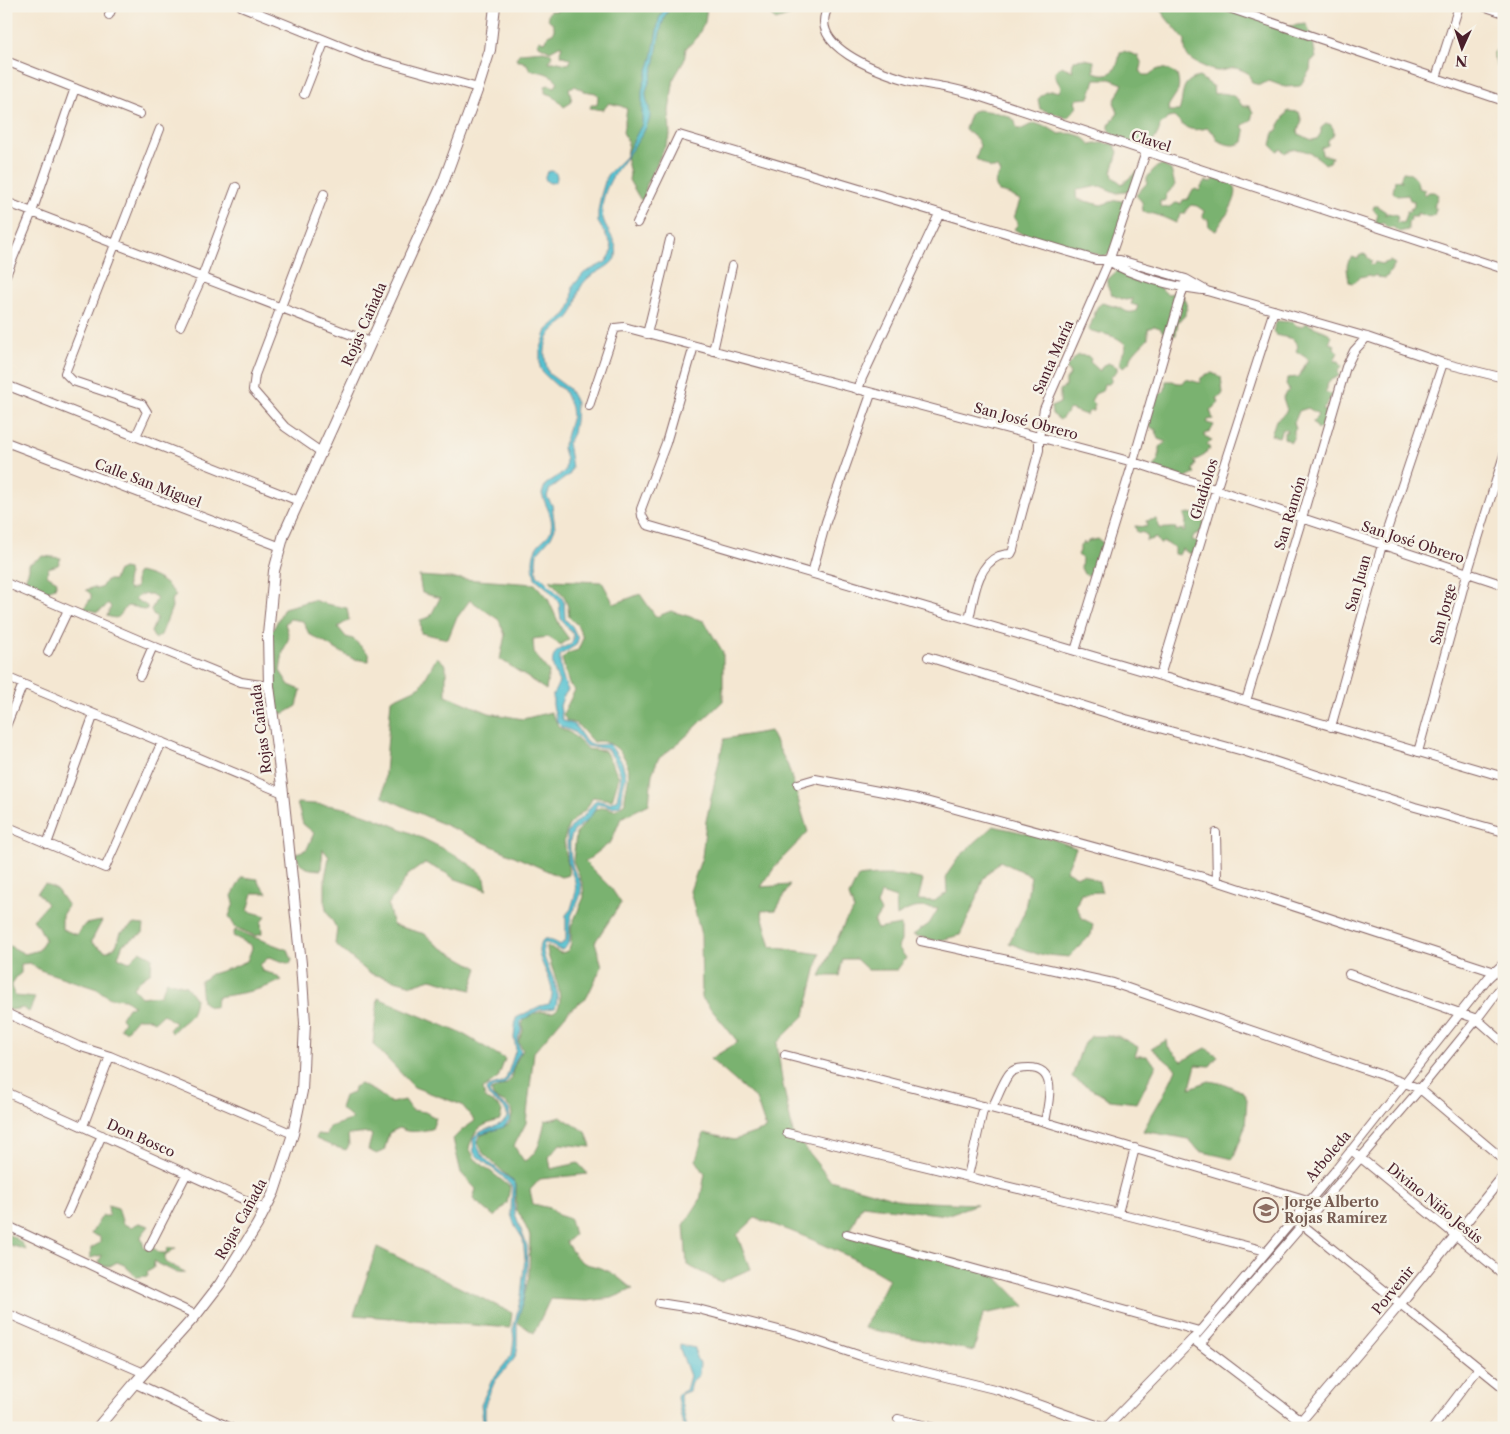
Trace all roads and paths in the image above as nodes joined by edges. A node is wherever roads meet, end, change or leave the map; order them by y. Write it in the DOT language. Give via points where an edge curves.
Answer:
graph roads {
  1 [pos="112,6"];
  2 [pos="241,6"];
  3 [pos="495,6"];
  4 [pos="829,6"];
  5 [pos="1223,6"];
  6 [pos="1458,6"];
  7 [pos="1483,6"];
  8 [pos="1504,13"];
  9 [pos="109,15"];
  10 [pos="325,40"];
  11 [pos="6,61"];
  12 [pos="1436,78"];
  13 [pos="75,88"];
  14 [pos="478,88"];
  15 [pos="304,94"];
  16 [pos="1504,101"];
  17 [pos="140,114"];
  18 [pos="160,129"];
  19 [pos="1146,152"];
  20 [pos="236,187"];
  21 [pos="324,194"];
  22 [pos="6,202"];
  23 [pos="32,212"];
  24 [pos="939,214"];
  25 [pos="637,222"];
  26 [pos="670,240"];
  27 [pos="114,243"];
  28 [pos="1109,261"];
  29 [pos="732,266"];
  30 [pos="1504,269"];
  31 [pos="6,275"];
  32 [pos="202,277"];
  33 [pos="1186,279"];
  34 [pos="1183,288"];
  35 [pos="1207,290"];
  36 [pos="281,308"];
  37 [pos="1274,310"];
  38 [pos="180,326"];
  39 [pos="648,334"];
  40 [pos="1367,337"];
  41 [pos="370,342"];
  42 [pos="694,346"];
  43 [pos="713,351"];
  44 [pos="1443,363"];
  45 [pos="1504,378"];
  46 [pos="6,385"];
  47 [pos="858,390"];
  48 [pos="872,394"];
  49 [pos="589,406"];
  50 [pos="136,436"];
  51 [pos="1039,438"];
  52 [pos="6,442"];
  53 [pos="321,452"];
  54 [pos="1504,455"];
  55 [pos="1133,462"];
  56 [pos="1216,490"];
  57 [pos="299,501"];
  58 [pos="1302,518"];
  59 [pos="1382,545"];
  60 [pos="281,547"];
  61 [pos="812,573"];
  62 [pos="1467,574"];
  63 [pos="6,584"];
  64 [pos="1504,585"];
  65 [pos="68,610"];
  66 [pos="969,620"];
  67 [pos="153,646"];
  68 [pos="1075,651"];
  69 [pos="48,652"];
  70 [pos="928,657"];
  71 [pos="140,676"];
  72 [pos="1160,676"];
  73 [pos="6,677"];
  74 [pos="23,684"];
  75 [pos="269,686"];
  76 [pos="1246,701"];
  77 [pos="94,714"];
  78 [pos="6,726"];
  79 [pos="1331,727"];
  80 [pos="162,742"];
  81 [pos="1418,752"];
  82 [pos="1504,776"];
  83 [pos="798,784"];
  84 [pos="283,793"];
  85 [pos="6,826"];
  86 [pos="1504,832"];
  87 [pos="1216,833"];
  88 [pos="47,844"];
  89 [pos="1217,881"];
  90 [pos="922,941"];
  91 [pos="1504,963"];
  92 [pos="1494,972"];
  93 [pos="1349,974"];
  94 [pos="1504,975"];
  95 [pos="1504,983"];
  96 [pos="1462,1012"];
  97 [pos="6,1013"];
  98 [pos="1478,1019"];
  99 [pos="1504,1043"];
  100 [pos="785,1055"];
  101 [pos="110,1056"];
  102 [pos="1405,1083"];
  103 [pos="1420,1089"];
  104 [pos="6,1092"];
  105 [pos="984,1106"];
  106 [pos="992,1108"];
  107 [pos="1044,1122"];
  108 [pos="83,1126"];
  109 [pos="787,1133"];
  110 [pos="293,1134"];
  111 [pos="102,1135"];
  112 [pos="1135,1148"];
  113 [pos="1351,1150"];
  114 [pos="1361,1158"];
  115 [pos="1504,1160"];
  116 [pos="187,1173"];
  117 [pos="1504,1175"];
  118 [pos="968,1176"];
  119 [pos="1309,1200"];
  120 [pos="1321,1204"];
  121 [pos="265,1209"];
  122 [pos="1118,1213"];
  123 [pos="67,1214"];
  124 [pos="1294,1218"];
  125 [pos="6,1225"];
  126 [pos="1303,1225"];
  127 [pos="847,1234"];
  128 [pos="1455,1236"];
  129 [pos="149,1247"];
  130 [pos="1266,1251"];
  131 [pos="1504,1274"];
  132 [pos="659,1303"];
  133 [pos="1401,1303"];
  134 [pos="6,1313"];
  135 [pos="196,1315"];
  136 [pos="1199,1331"];
  137 [pos="1197,1342"];
  138 [pos="1478,1369"];
  139 [pos="144,1373"];
  140 [pos="135,1383"];
  141 [pos="1504,1388"];
  142 [pos="898,1419"];
  143 [pos="1301,1421"];
  144 [pos="97,1428"];
  145 [pos="230,1428"];
  146 [pos="935,1428"];
  147 [pos="1106,1428"];
  148 [pos="1310,1428"];
  149 [pos="1433,1428"];
  1 -- 9 [label="street"];
  2 -- 10 [label="street"];
  3 -- 14 [label="main road, Rojas Cañada" via="490,50"];
  4 -- 19 [label="street, Clavel" via="823,25 838,48 851,58 906,80 950,88"];
  5 -- 12 [label="street"];
  6 -- 12 [label="street"];
  7 -- 8 [label="street"];
  10 -- 14 [label="street"];
  10 -- 15 [label="street"];
  11 -- 13 [label="street"];
  12 -- 16 [label="street"];
  13 -- 17 [label="street"];
  13 -- 23 [label="street"];
  14 -- 41 [label="main road, Rojas Cañada" via="443,183"];
  18 -- 27 [label="street"];
  19 -- 28 [label="street, Santa María"];
  19 -- 30 [label="street, Clavel"];
  20 -- 32 [label="street"];
  21 -- 36 [label="street"];
  22 -- 23 [label="street"];
  23 -- 27 [label="street"];
  23 -- 31 [label="street"];
  24 -- 25 [label="street" via="679,135"];
  24 -- 28 [label="street" via="1096,260"];
  24 -- 47 [label="street"];
  26 -- 39 [label="street"];
  27 -- 32 [label="street"];
  27 -- 50 [label="street" via="65,373 72,380 142,404 147,412"];
  28 -- 33 [label="street" via="1120,260"];
  28 -- 34 [label="street" via="1120,269"];
  28 -- 51 [label="street, Santa María" via="1044,409"];
  29 -- 43 [label="street"];
  32 -- 36 [label="street"];
  32 -- 38 [label="street"];
  33 -- 34 [label="street"];
  33 -- 35 [label="street"];
  34 -- 35 [label="street"];
  34 -- 55 [label="street"];
  35 -- 37 [label="street"];
  36 -- 41 [label="street"];
  36 -- 53 [label="street" via="255,375 253,390 286,426"];
  37 -- 40 [label="street"];
  37 -- 56 [label="street, Gladiolos"];
  39 -- 42 [label="street, San José Obrero"];
  39 -- 49 [label="street, San José Obrero" via="624,327 615,328"];
  40 -- 44 [label="street"];
  40 -- 58 [label="street, San Ramón" via="1346,366"];
  41 -- 53 [label="main road, Rojas Cañada"];
  42 -- 43 [label="street, San José Obrero"];
  42 -- 61 [label="street" via="666,443 641,509 642,516 647,524"];
  43 -- 47 [label="street, San José Obrero"];
  44 -- 45 [label="street"];
  44 -- 59 [label="street, San Juan"];
  46 -- 50 [label="street"];
  47 -- 48 [label="street, San José Obrero"];
  48 -- 51 [label="street, San José Obrero"];
  48 -- 61 [label="street" via="826,522"];
  50 -- 57 [label="street"];
  51 -- 55 [label="street, San José Obrero"];
  51 -- 66 [label="street, Santa María" via="1039,450 1013,550 985,566"];
  52 -- 60 [label="street, Calle San Miguel"];
  53 -- 57 [label="main road, Rojas Cañada"];
  54 -- 62 [label="street, San Jorge"];
  55 -- 56 [label="street, San José Obrero"];
  55 -- 68 [label="street"];
  56 -- 58 [label="street, San José Obrero"];
  56 -- 72 [label="street, Gladiolos"];
  57 -- 60 [label="main road, Rojas Cañada"];
  58 -- 59 [label="street, San José Obrero"];
  58 -- 76 [label="street, San Ramón"];
  59 -- 62 [label="street, San José Obrero"];
  59 -- 79 [label="street, San Juan"];
  60 -- 75 [label="main road, Rojas Cañada" via="270,605"];
  61 -- 66 [label="street"];
  62 -- 64 [label="street, San José Obrero"];
  62 -- 81 [label="street, San Jorge"];
  63 -- 65 [label="street"];
  65 -- 67 [label="street"];
  65 -- 69 [label="street"];
  66 -- 68 [label="street"];
  67 -- 71 [label="street"];
  67 -- 75 [label="street" via="241,682"];
  68 -- 72 [label="street"];
  70 -- 86 [label="street"];
  72 -- 76 [label="street"];
  73 -- 74 [label="street"];
  74 -- 77 [label="street"];
  74 -- 78 [label="street"];
  75 -- 84 [label="main road, Rojas Cañada"];
  76 -- 79 [label="street"];
  77 -- 80 [label="street"];
  77 -- 88 [label="street"];
  79 -- 81 [label="street"];
  80 -- 84 [label="street"];
  80 -- 88 [label="street" via="106,868"];
  81 -- 82 [label="street"];
  83 -- 89 [label="street" via="815,779 915,798"];
  84 -- 110 [label="main road, Rojas Cañada" via="304,1023 302,1091"];
  85 -- 88 [label="street"];
  87 -- 89 [label="street"];
  89 -- 92 [label="street"];
  90 -- 102 [label="street" via="1113,983"];
  91 -- 92 [label="street, Arboleda"];
  92 -- 94 [label="street"];
  92 -- 96 [label="street, Arboleda"];
  93 -- 96 [label="street"];
  95 -- 98 [label="street, Arboleda"];
  96 -- 98 [label="street"];
  96 -- 102 [label="street, Arboleda"];
  97 -- 101 [label="street" via="78,1046"];
  98 -- 99 [label="street"];
  98 -- 103 [label="street, Arboleda"];
  100 -- 105 [label="street"];
  101 -- 108 [label="street"];
  101 -- 110 [label="street"];
  102 -- 103 [label="street"];
  102 -- 113 [label="street, Arboleda"];
  103 -- 114 [label="street, Arboleda"];
  103 -- 115 [label="street"];
  104 -- 108 [label="street, Don Bosco"];
  105 -- 106 [label="street"];
  105 -- 118 [label="street"];
  106 -- 107 [label="street"];
  106 -- 107 [label="street" via="1010,1072 1018,1068 1032,1068 1046,1076 1050,1087"];
  107 -- 112 [label="street"];
  108 -- 111 [label="street, Don Bosco"];
  109 -- 118 [label="street"];
  110 -- 121 [label="main road, Rojas Cañada" via="282,1173"];
  111 -- 116 [label="street, Don Bosco"];
  111 -- 123 [label="street"];
  112 -- 119 [label="street"];
  112 -- 122 [label="street"];
  113 -- 114 [label="street, Divino Niño Jesús"];
  113 -- 119 [label="street, Arboleda"];
  114 -- 120 [label="street, Arboleda"];
  114 -- 128 [label="street, Divino Niño Jesús"];
  116 -- 121 [label="street, Don Bosco"];
  116 -- 129 [label="street"];
  117 -- 128 [label="street, Porvenir"];
  118 -- 122 [label="street"];
  119 -- 120 [label="street"];
  119 -- 124 [label="street, Arboleda"];
  120 -- 126 [label="street, Arboleda"];
  121 -- 135 [label="main road, Rojas Cañada" via="220,1284"];
  122 -- 130 [label="street"];
  124 -- 126 [label="street"];
  124 -- 130 [label="street, Arboleda"];
  125 -- 135 [label="street"];
  126 -- 133 [label="street"];
  126 -- 137 [label="street, Arboleda"];
  127 -- 136 [label="street"];
  128 -- 131 [label="street, Divino Niño Jesús"];
  128 -- 133 [label="street, Porvenir"];
  130 -- 136 [label="street, Arboleda"];
  132 -- 147 [label="street" via="698,1309 798,1335 861,1356 998,1390"];
  133 -- 138 [label="street"];
  133 -- 143 [label="street, Porvenir"];
  134 -- 139 [label="street"];
  135 -- 139 [label="main road, Rojas Cañada"];
  136 -- 137 [label="street, Arboleda"];
  137 -- 143 [label="street"];
  137 -- 147 [label="street, Arboleda" via="1152,1379"];
  138 -- 141 [label="street"];
  138 -- 149 [label="street"];
  139 -- 140 [label="main road, Rojas Cañada"];
  140 -- 144 [label="main road, Rojas Cañada"];
  140 -- 145 [label="street"];
  142 -- 146 [label="street"];
  143 -- 148 [label="street"];
}
